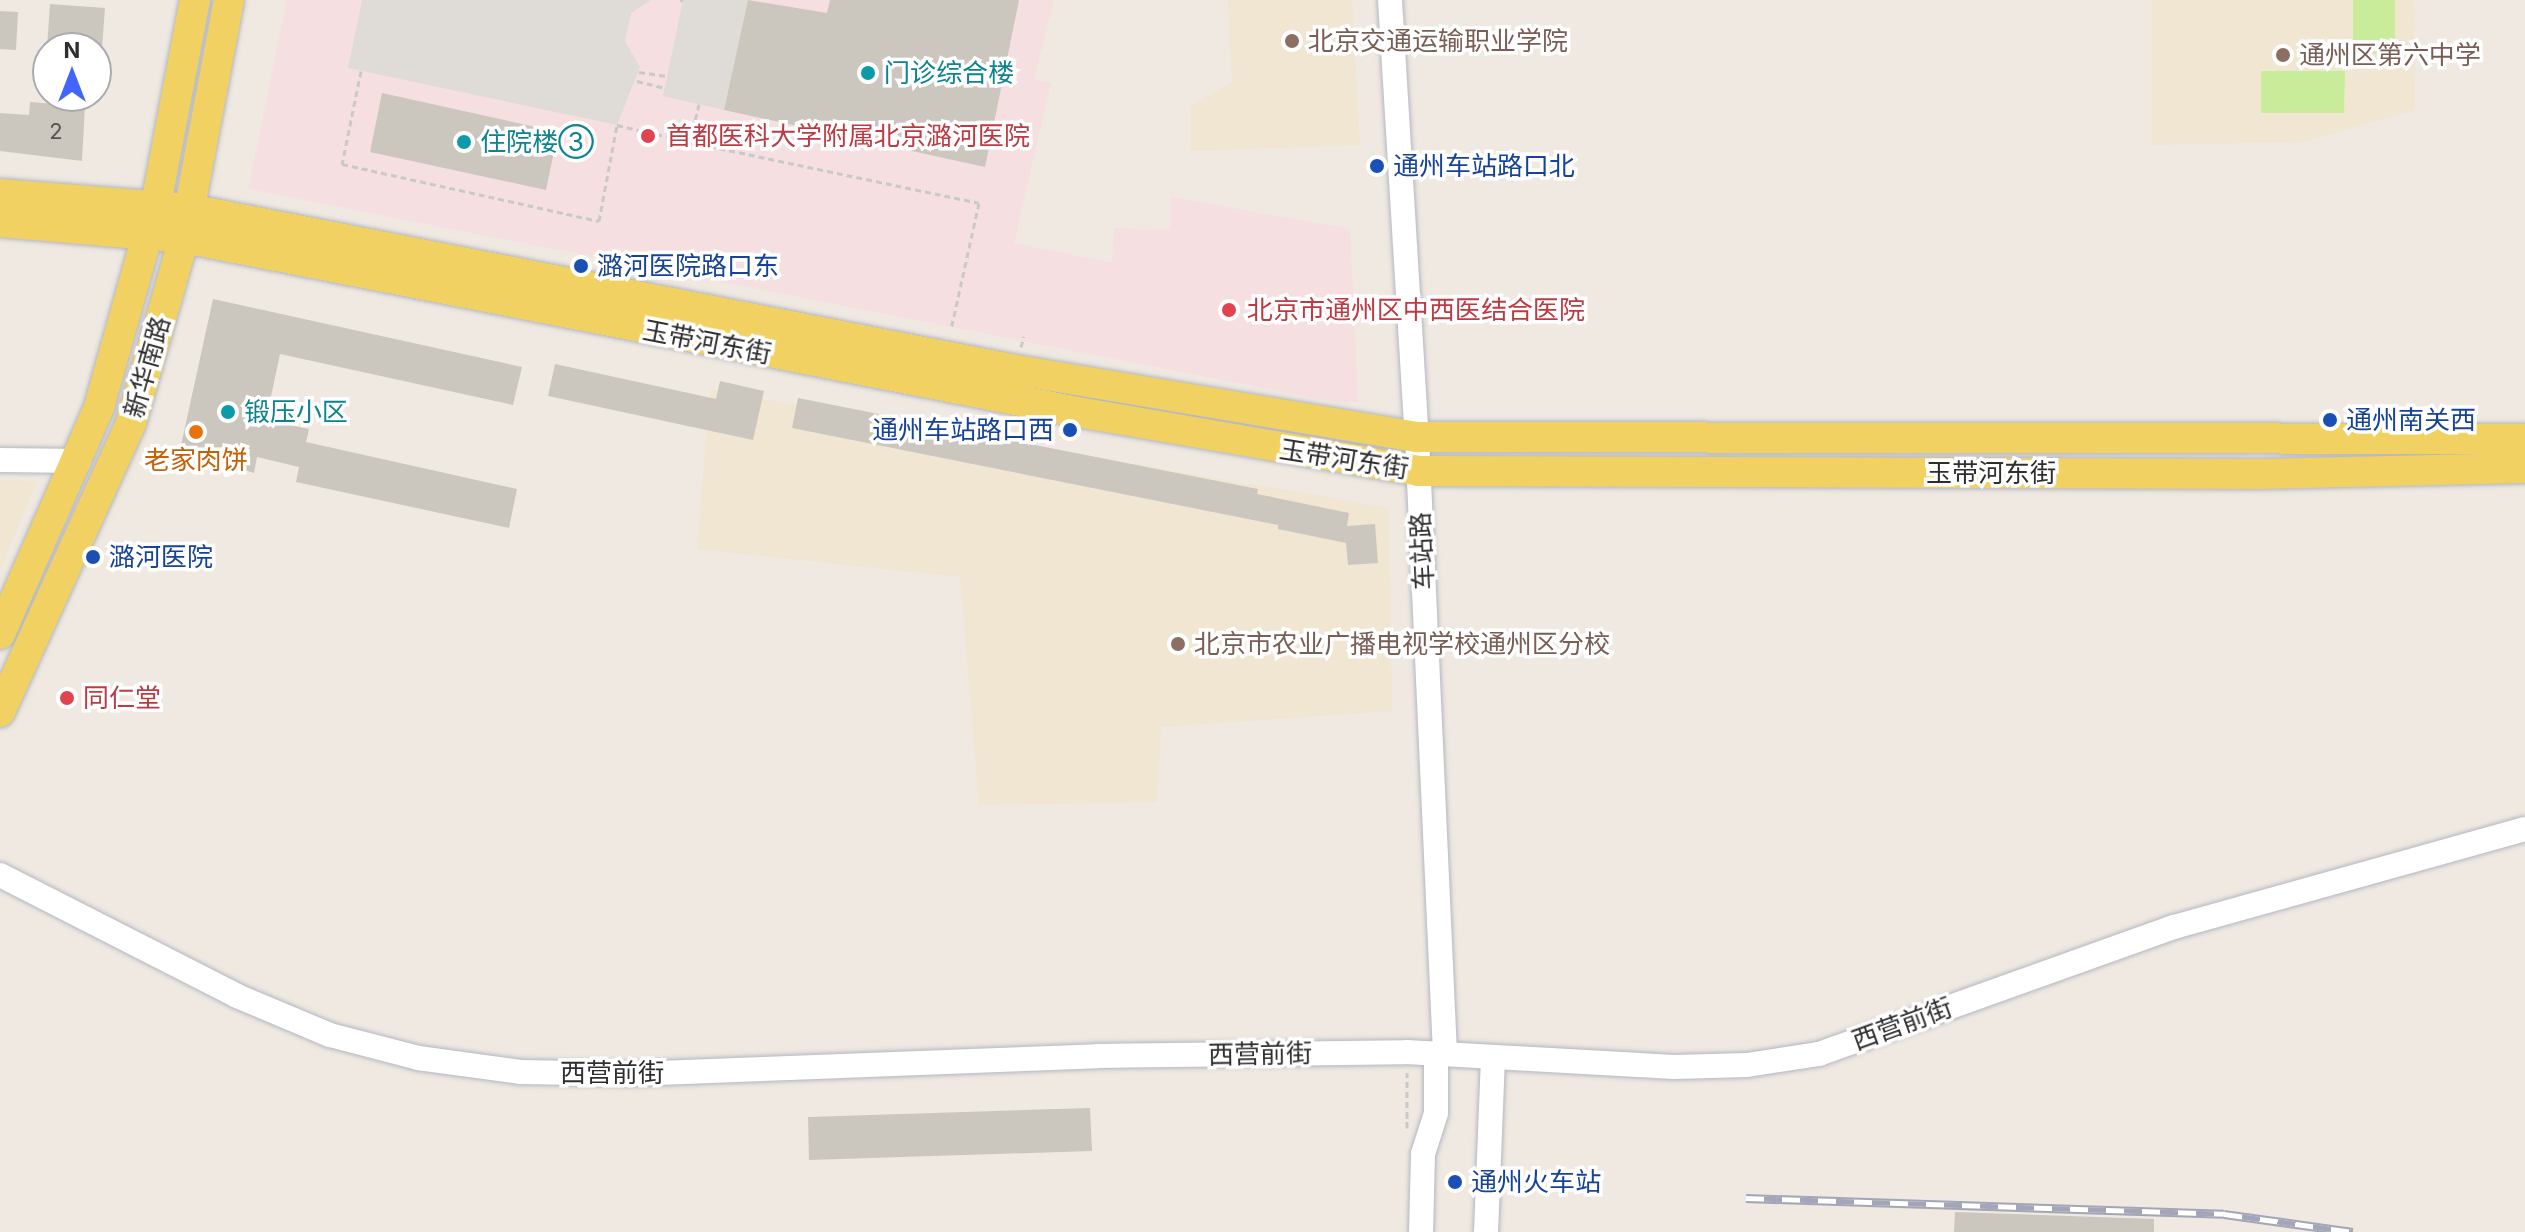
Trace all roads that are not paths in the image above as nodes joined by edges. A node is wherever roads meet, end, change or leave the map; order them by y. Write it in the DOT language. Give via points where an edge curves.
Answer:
graph roads {
  1 [pos="195,0"];
  2 [pos="229,0"];
  3 [pos="1390,0"];
  4 [pos="0,194"];
  5 [pos="152,218"];
  6 [pos="0,222"];
  7 [pos="186,224"];
  8 [pos="1417,437"];
  9 [pos="2525,439"];
  10 [pos="0,460"];
  11 [pos="79,461"];
  12 [pos="2525,468"];
  13 [pos="1418,471"];
  14 [pos="0,634"];
  15 [pos="0,712"];
  16 [pos="2525,829"];
  17 [pos="0,875"];
  18 [pos="1440,1054"];
  19 [pos="1493,1060"];
  20 [pos="1421,1232"];
  21 [pos="1486,1232"];
  1 -- 5 [label="main road, 新华南路"];
  2 -- 7 [label="main road, 新华南路"];
  3 -- 8 [label="street, 车站路"];
  4 -- 5 [label="main road"];
  5 -- 6 [label="main road"];
  5 -- 7 [label="main road"];
  5 -- 11 [label="main road, 新华南路"];
  7 -- 8 [label="main road, 玉带河东街"];
  7 -- 13 [label="main road, 玉带河东街" via="1072,411"];
  7 -- 15 [label="main road, 新华南路" via="131,423"];
  8 -- 9 [label="main road, 玉带河东街"];
  8 -- 13 [label="street, 车站路"];
  10 -- 11 [label="street"];
  11 -- 14 [label="main road, 新华南路"];
  12 -- 13 [label="main road, 玉带河东街" via="2261,474"];
  13 -- 18 [label="street, 车站路"];
  16 -- 19 [label="street, 西营前街" via="2174,927 1819,1054 1747,1065"];
  17 -- 18 [label="street, 西营前街" via="237,996 330,1035 418,1058 520,1072 632,1074 1097,1056"];
  18 -- 19 [label="street, 西营前街"];
  18 -- 20 [label="street, 车站路" via="1436,1113 1423,1154"];
  19 -- 21 [label="street"];
}
